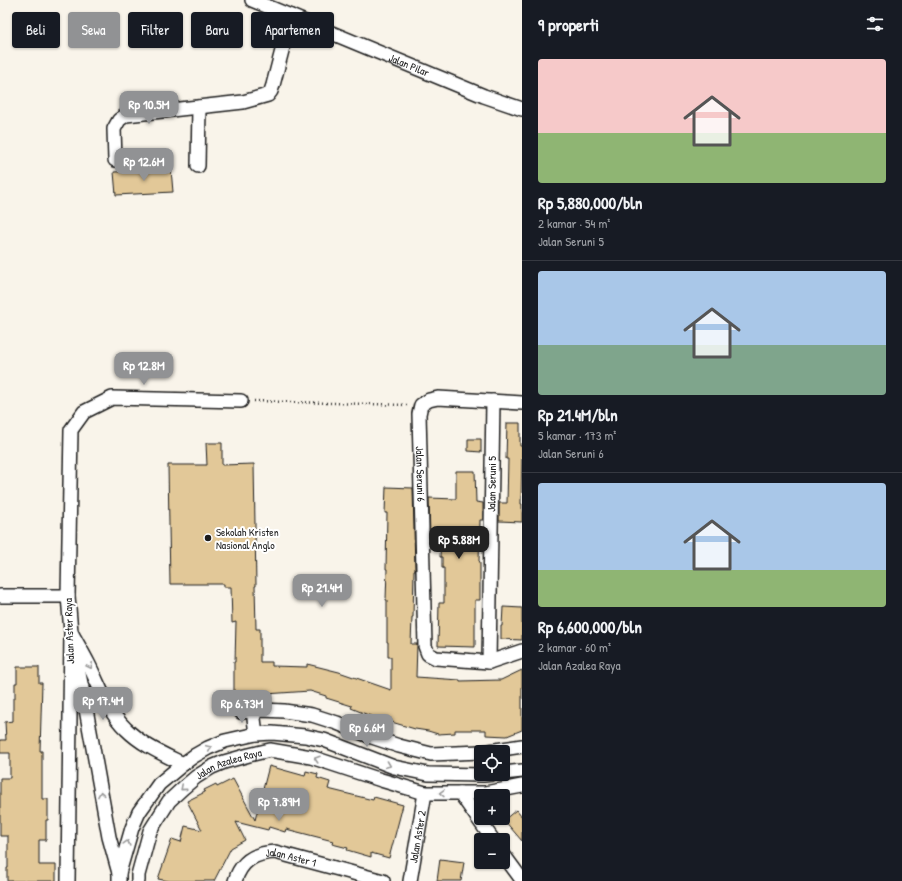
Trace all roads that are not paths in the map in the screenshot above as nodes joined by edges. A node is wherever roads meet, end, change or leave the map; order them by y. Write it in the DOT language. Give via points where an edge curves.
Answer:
graph roads {
  1 [pos="252,0"];
  2 [pos="281,12"];
  3 [pos="334,34"];
  4 [pos="283,48"];
  5 [pos="199,107"];
  6 [pos="522,109"];
  7 [pos="115,160"];
  8 [pos="198,166"];
  9 [pos="240,401"];
  10 [pos="493,401"];
  11 [pos="522,402"];
  12 [pos="0,596"];
  13 [pos="68,596"];
  14 [pos="71,632"];
  15 [pos="522,651"];
  16 [pos="489,662"];
  17 [pos="256,734"];
  18 [pos="522,746"];
  19 [pos="510,748"];
  20 [pos="474,752"];
  21 [pos="431,754"];
  22 [pos="183,764"];
  23 [pos="522,771"];
  24 [pos="510,772"];
  25 [pos="428,774"];
  26 [pos="474,775"];
  27 [pos="522,786"];
  28 [pos="425,793"];
  29 [pos="460,793"];
  30 [pos="488,833"];
  31 [pos="510,864"];
  32 [pos="119,877"];
  33 [pos="522,880"];
  34 [pos="68,881"];
  35 [pos="138,881"];
  36 [pos="235,881"];
  37 [pos="383,881"];
  38 [pos="410,881"];
  1 -- 2 [label="street, Jalan Pilar"];
  3 -- 6 [label="street, Jalan Pilar"];
  4 -- 5 [label="street" via="274,85 268,95 243,102"];
  5 -- 7 [label="street" via="126,115 119,120 114,129"];
  5 -- 8 [label="street"];
  9 -- 13 [label="street, Jalan Aster Raya" via="112,398 84,412 71,430"];
  10 -- 11 [label="street"];
  10 -- 16 [label="street, Jalan Seruni 5"];
  10 -- 16 [label="street, Jalan Seruni 6" via="438,398 429,400 421,406 419,414 425,646 428,654 436,658"];
  12 -- 13 [label="street"];
  13 -- 14 [label="street, Jalan Aster Raya"];
  14 -- 22 [label="street, one-way" via="112,714 142,742"];
  32 -- 14 [label="street, one-way" via="109,837"];
  14 -- 34 [label="street, Jalan Aster Raya"];
  15 -- 16 [label="street"];
  17 -- 21 [label="street" via="247,711 284,711 312,715 399,746"];
  22 -- 17 [label="street, Jalan Azalea Raya, one-way" via="225,741"];
  17 -- 25 [label="street, Jalan Azalea Raya, one-way" via="272,733 324,740 394,767"];
  18 -- 19 [label="street"];
  20 -- 21 [label="street"];
  21 -- 25 [label="street"];
  32 -- 22 [label="street, Jalan Azalea Raya, one-way" via="139,812 158,784"];
  23 -- 24 [label="street"];
  25 -- 26 [label="street, Jalan Azalea Raya"];
  27 -- 29 [label="street, Jalan Azalea Raya" via="485,793"];
  29 -- 28 [label="street, Jalan Azalea Raya, one-way"];
  28 -- 35 [label="street, Jalan Azalea Raya, one-way" via="311,757 270,750 224,762 196,777 169,801 150,831"];
  28 -- 38 [label="street, Jalan Aster 2"];
  29 -- 30 [label="street"];
  31 -- 33 [label="street"];
  36 -- 37 [label="street, Jalan Aster 1" via="243,863 263,853 275,852"];
}
